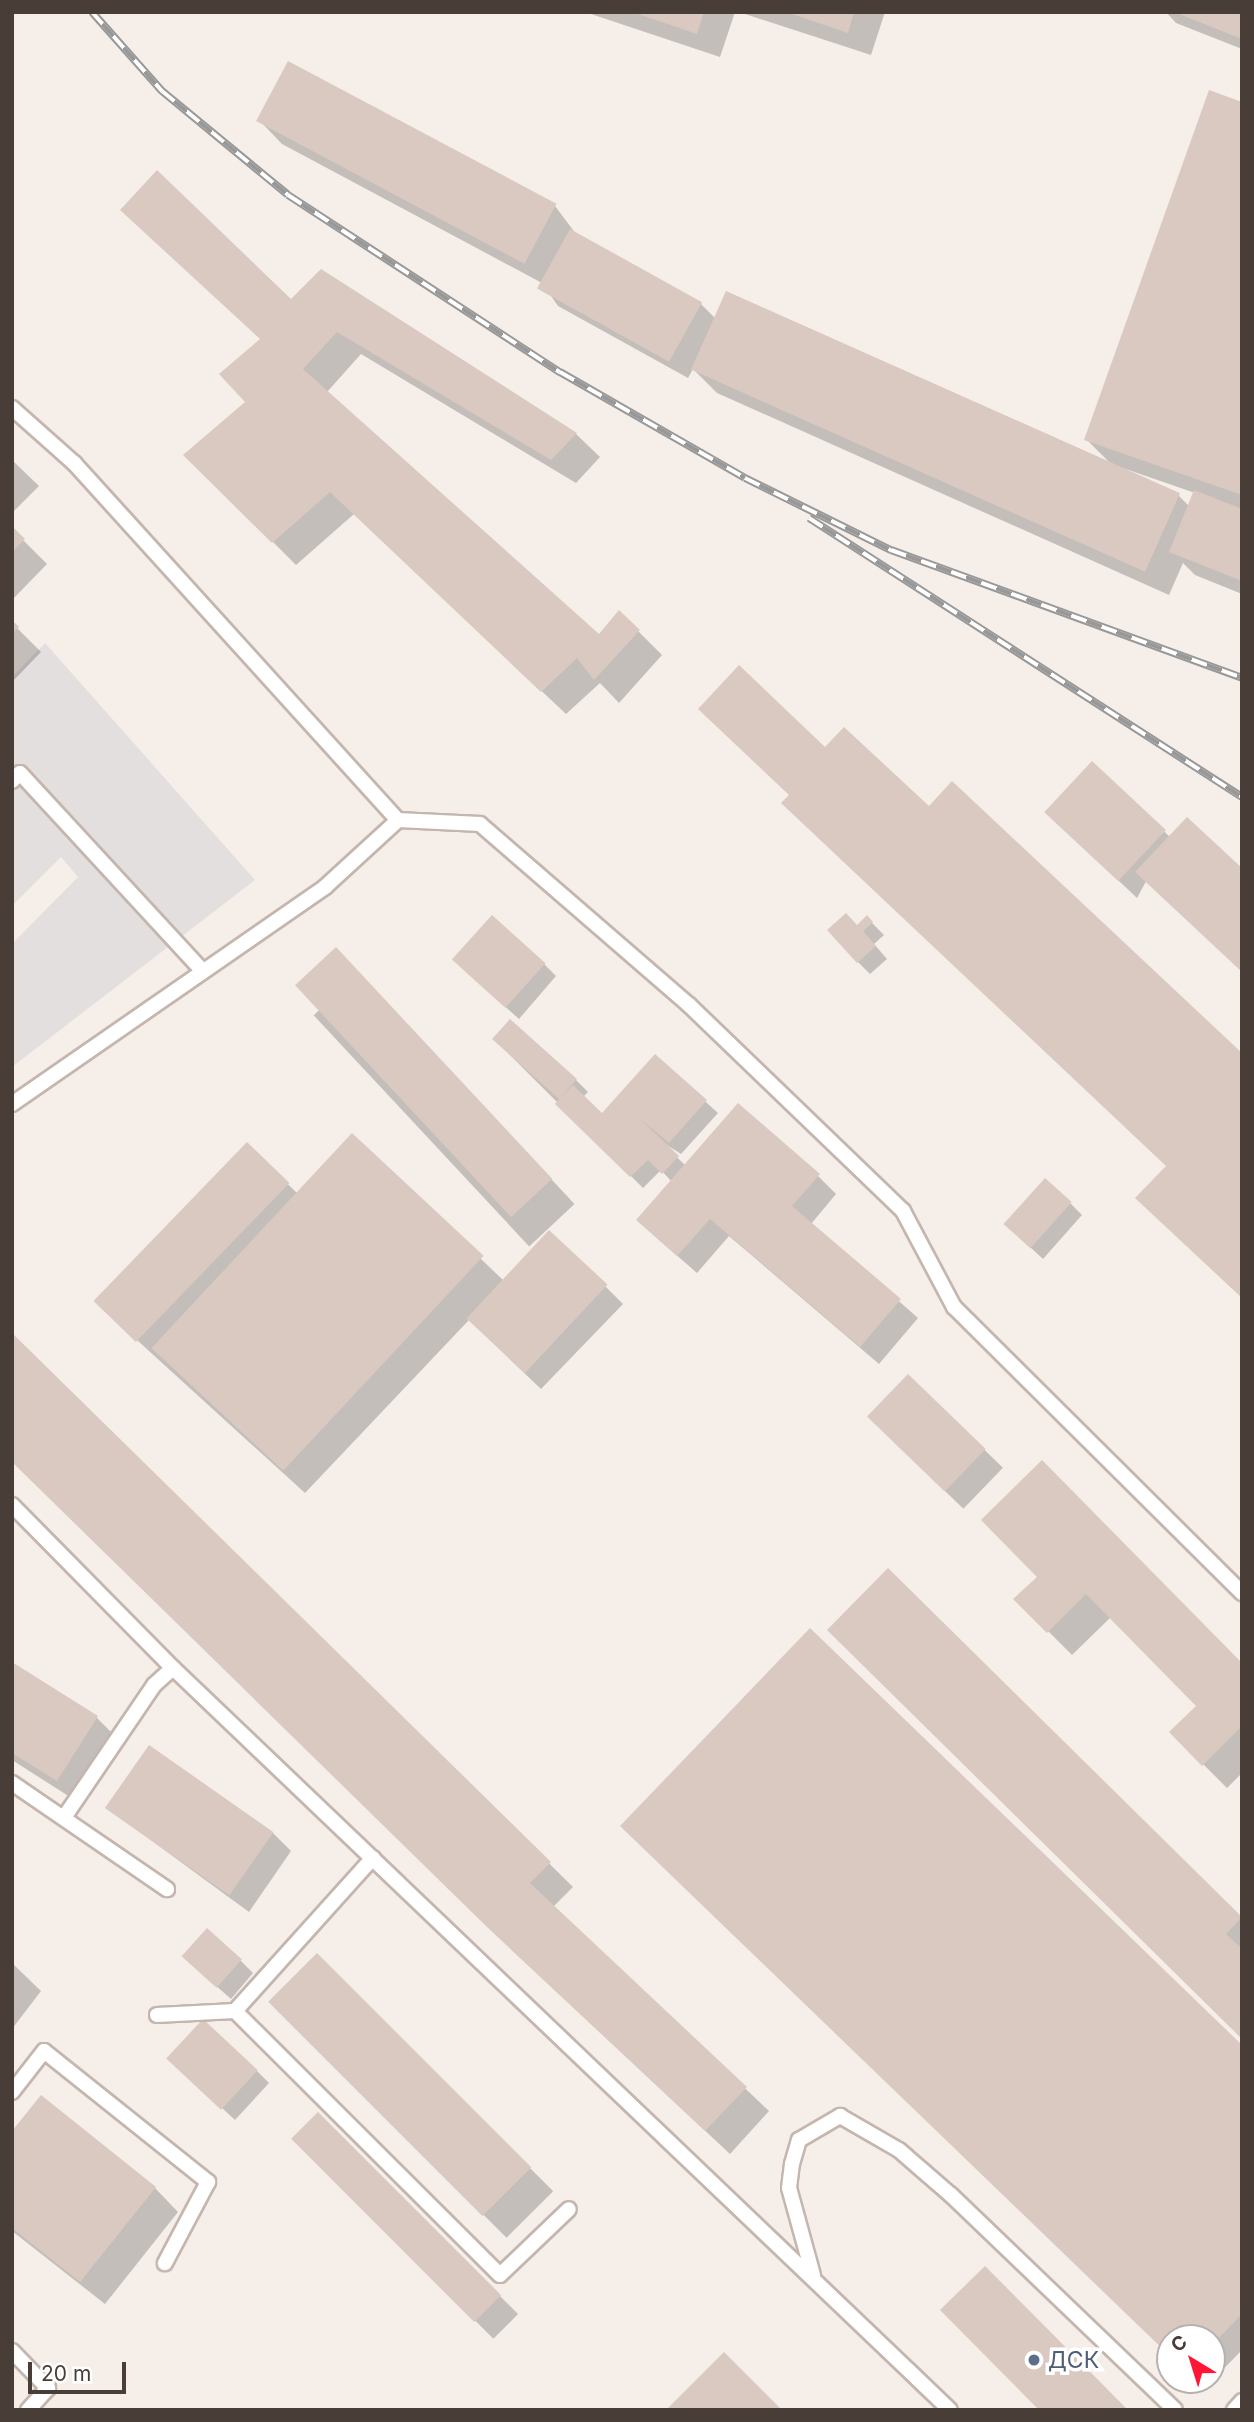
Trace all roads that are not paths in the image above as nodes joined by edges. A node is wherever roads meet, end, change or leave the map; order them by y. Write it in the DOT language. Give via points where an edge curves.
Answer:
graph roads {
  1 [pos="12,408"];
  2 [pos="12,781"];
  3 [pos="398,820"];
  4 [pos="201,969"];
  5 [pos="12,1104"];
  6 [pos="12,1504"];
  7 [pos="1242,1593"];
  8 [pos="173,1668"];
  9 [pos="12,1783"];
  10 [pos="65,1816"];
  11 [pos="373,1858"];
  12 [pos="167,1889"];
  13 [pos="235,2011"];
  14 [pos="158,2015"];
  15 [pos="12,2092"];
  16 [pos="569,2209"];
  17 [pos="165,2263"];
  18 [pos="813,2277"];
  19 [pos="12,2351"];
  20 [pos="1242,2402"];
  21 [pos="27,2410"];
  22 [pos="950,2410"];
  23 [pos="1175,2410"];
  24 [pos="1234,2410"];
  1 -- 3 [label="lane" via="74,463"];
  2 -- 4 [label="lane" via="20,774"];
  3 -- 4 [label="lane" via="325,887"];
  3 -- 7 [label="lane" via="480,824 689,1005 903,1211 954,1307"];
  4 -- 5 [label="lane"];
  6 -- 8 [label="lane"];
  8 -- 10 [label="lane" via="154,1685"];
  8 -- 11 [label="lane"];
  9 -- 10 [label="lane"];
  10 -- 12 [label="lane"];
  11 -- 13 [label="lane"];
  11 -- 18 [label="lane"];
  13 -- 14 [label="lane"];
  13 -- 16 [label="lane" via="500,2275"];
  15 -- 17 [label="lane" via="44,2051 208,2182"];
  18 -- 22 [label="lane"];
  18 -- 23 [label="lane" via="789,2188 792,2164 799,2140 840,2116 899,2150 951,2195"];
  19 -- 21 [label="lane" via="48,2388"];
  20 -- 24 [label="lane"];
}
